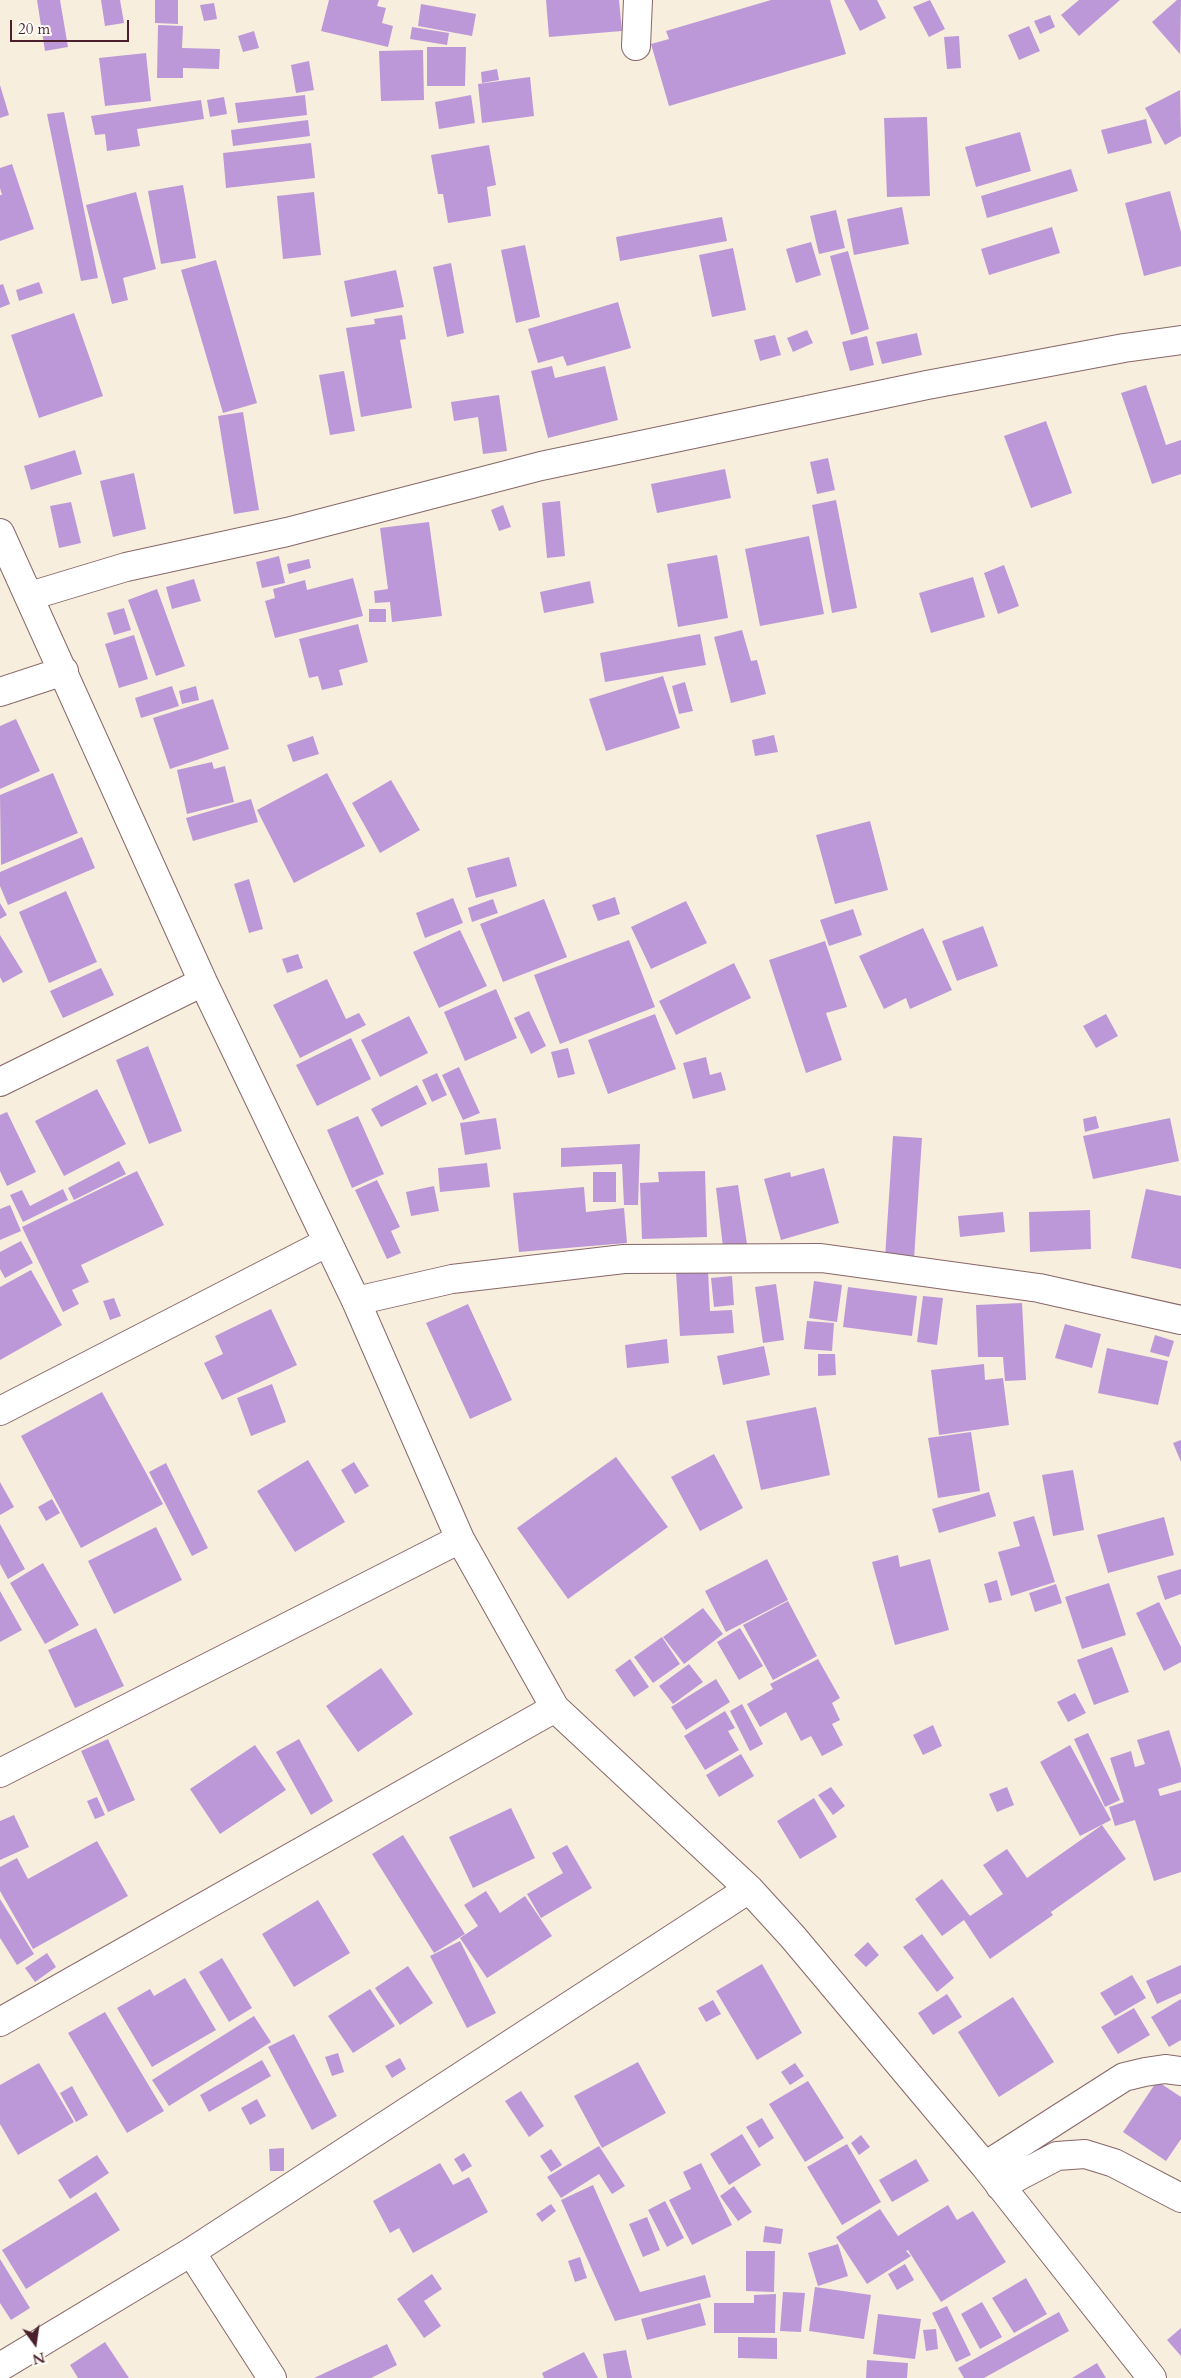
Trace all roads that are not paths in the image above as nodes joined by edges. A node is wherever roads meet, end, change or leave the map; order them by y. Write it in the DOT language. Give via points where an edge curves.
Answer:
graph roads {
  1 [pos="638,0"];
  2 [pos="636,46"];
  3 [pos="1181,340"];
  4 [pos="0,533"];
  5 [pos="30,596"];
  6 [pos="64,671"];
  7 [pos="0,692"];
  8 [pos="202,982"];
  9 [pos="0,1082"];
  10 [pos="326,1244"];
  11 [pos="356,1301"];
  12 [pos="1181,1320"];
  13 [pos="0,1411"];
  14 [pos="460,1539"];
  15 [pos="555,1708"];
  16 [pos="0,1773"];
  17 [pos="749,1889"];
  18 [pos="0,2022"];
  19 [pos="1181,2071"];
  20 [pos="992,2176"];
  21 [pos="1181,2198"];
  22 [pos="191,2252"];
  23 [pos="0,2367"];
  24 [pos="272,2378"];
  25 [pos="1152,2378"];
  1 -- 2 [label="street"];
  3 -- 5 [label="street" via="927,385 541,466 287,532 126,567"];
  4 -- 5 [label="street"];
  5 -- 6 [label="street"];
  6 -- 7 [label="street"];
  6 -- 8 [label="street"];
  8 -- 9 [label="street"];
  8 -- 10 [label="street"];
  10 -- 11 [label="street"];
  10 -- 13 [label="street"];
  11 -- 12 [label="street" via="452,1279 624,1259 821,1258 1039,1288"];
  11 -- 14 [label="street"];
  14 -- 15 [label="street"];
  14 -- 16 [label="street"];
  15 -- 17 [label="street"];
  15 -- 18 [label="street"];
  17 -- 20 [label="street"];
  17 -- 22 [label="street"];
  19 -- 20 [label="street" via="1165,2069 1124,2078"];
  20 -- 21 [label="street" via="1057,2156 1085,2154 1114,2163"];
  20 -- 25 [label="street"];
  22 -- 23 [label="street"];
  22 -- 24 [label="street"];
}
